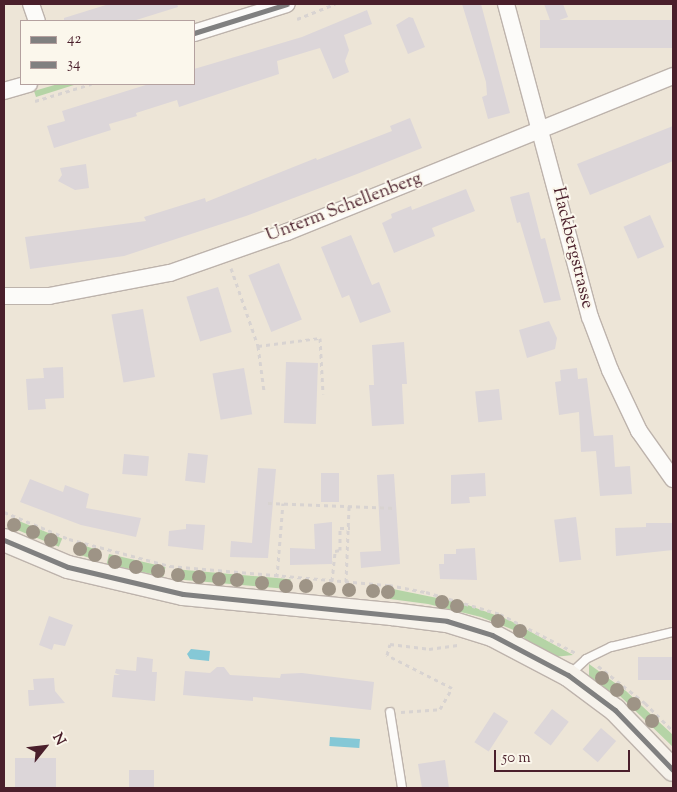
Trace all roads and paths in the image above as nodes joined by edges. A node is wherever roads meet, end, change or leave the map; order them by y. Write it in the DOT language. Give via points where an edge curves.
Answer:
graph roads {
  1 [pos="31,4"];
  2 [pos="287,4"];
  3 [pos="506,4"];
  4 [pos="37,20"];
  5 [pos="195,33"];
  6 [pos="673,76"];
  7 [pos="25,85"];
  8 [pos="86,85"];
  9 [pos="4,91"];
  10 [pos="27,103"];
  11 [pos="542,129"];
  12 [pos="226,253"];
  13 [pos="4,296"];
  14 [pos="258,346"];
  15 [pos="264,391"];
  16 [pos="323,394"];
  17 [pos="673,478"];
  18 [pos="268,503"];
  19 [pos="282,504"];
  20 [pos="349,506"];
  21 [pos="396,508"];
  22 [pos="350,528"];
  23 [pos="4,540"];
  24 [pos="277,577"];
  25 [pos="332,581"];
  26 [pos="346,582"];
  27 [pos="673,632"];
  28 [pos="492,635"];
  29 [pos="568,675"];
  30 [pos="390,712"];
  31 [pos="673,770"];
  32 [pos="402,788"];
  1 -- 4 [label="street"];
  2 -- 5 [label="street"];
  3 -- 11 [label="street, Hackbergstrasse"];
  6 -- 11 [label="street, Unterm Schellenberg"];
  7 -- 9 [label="street"];
  8 -- 10 [label="path"];
  11 -- 12 [label="street, Unterm Schellenberg"];
  11 -- 17 [label="street, Hackbergstrasse" via="590,317 610,370 640,431"];
  12 -- 13 [label="street, Unterm Schellenberg" via="170,273 49,296"];
  12 -- 14 [label="path"];
  14 -- 15 [label="path"];
  14 -- 16 [label="path" via="320,338"];
  18 -- 19 [label="path"];
  19 -- 20 [label="path"];
  19 -- 24 [label="path"];
  20 -- 21 [label="path"];
  20 -- 22 [label="path"];
  22 -- 25 [label="path" via="340,528 340,550 335,551"];
  22 -- 26 [label="path"];
  23 -- 28 [label="street" via="68,567 183,594 447,621"];
  27 -- 29 [label="lane" via="611,647 586,659"];
  28 -- 29 [label="street"];
  28 -- 30 [label="path" via="436,649 390,644 387,655 452,688 440,709"];
  29 -- 31 [label="street" via="615,710"];
  30 -- 32 [label="lane"];
}
